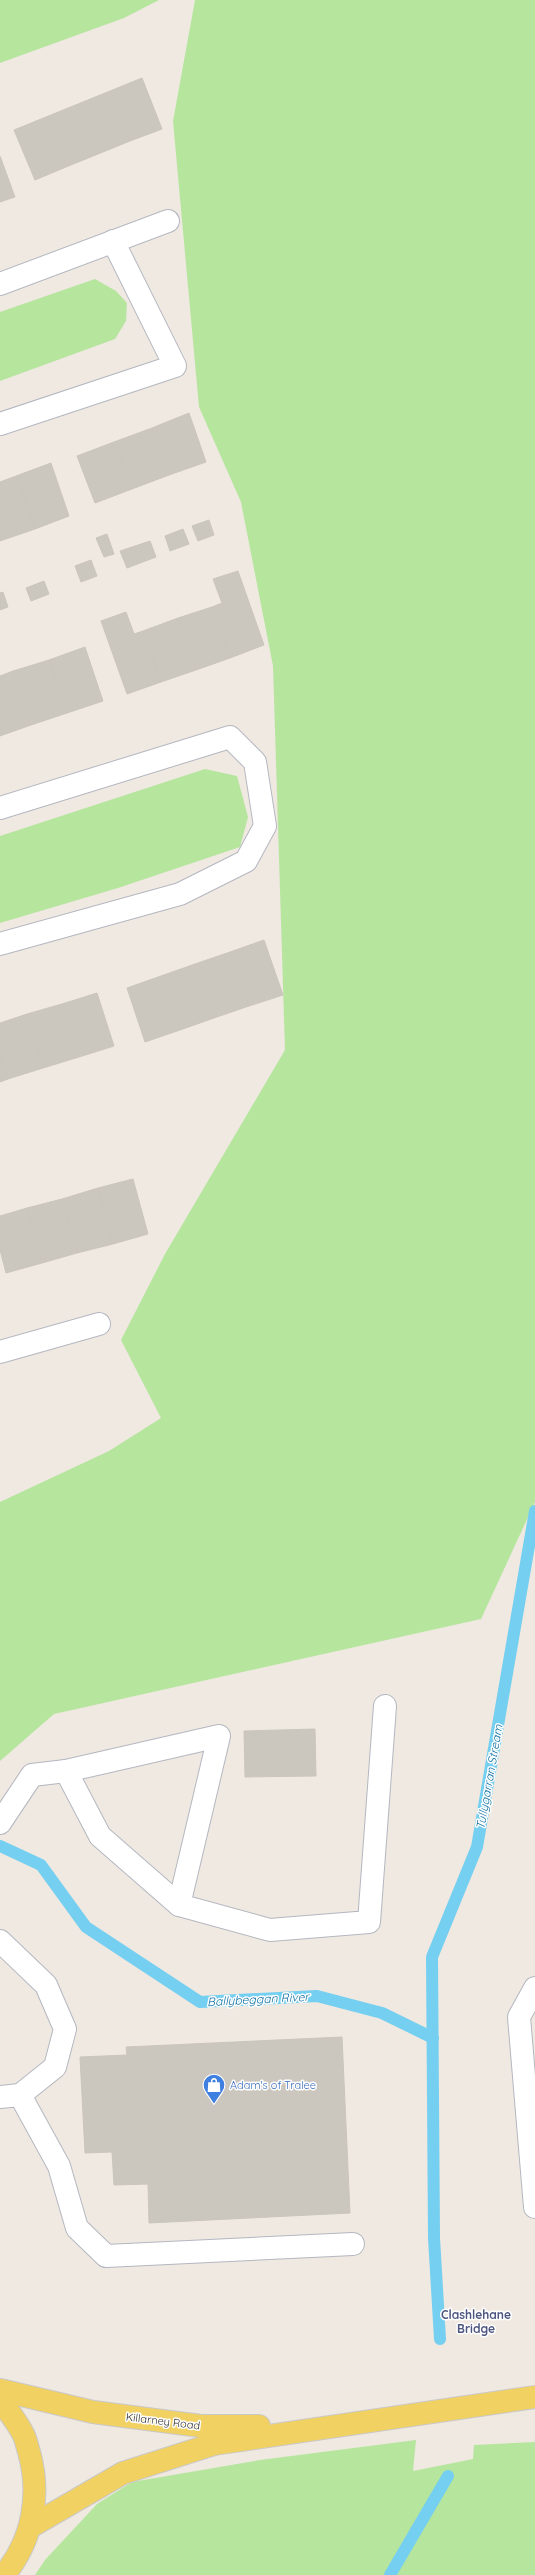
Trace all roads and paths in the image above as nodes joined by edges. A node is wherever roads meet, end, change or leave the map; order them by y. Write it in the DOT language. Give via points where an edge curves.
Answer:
graph roads {
  1 [pos="168,221"];
  2 [pos="113,241"];
  3 [pos="0,284"];
  4 [pos="0,424"];
  5 [pos="0,808"];
  6 [pos="0,944"];
  7 [pos="99,1324"];
  8 [pos="0,1352"];
  9 [pos="385,1706"];
  10 [pos="66,1771"];
  11 [pos="0,1823"];
  12 [pos="179,1905"];
  13 [pos="0,1941"];
  14 [pos="535,1988"];
  15 [pos="10,2096"];
  16 [pos="535,2207"];
  17 [pos="353,2244"];
  18 [pos="0,2390"];
  19 [pos="535,2398"];
  20 [pos="0,2399"];
  21 [pos="329,2426"];
  22 [pos="30,2527"];
  23 [pos="4,2575"];
  1 -- 2 [label="street"];
  2 -- 3 [label="street"];
  2 -- 4 [label="street" via="175,366"];
  5 -- 6 [label="street" via="230,737 255,762 265,826 246,861 180,894"];
  7 -- 8 [label="street"];
  9 -- 12 [label="street" via="368,1922 270,1930"];
  10 -- 11 [label="street" via="32,1775"];
  10 -- 12 [label="street" via="100,1836"];
  10 -- 12 [label="street" via="219,1736"];
  13 -- 15 [label="street" via="46,1985 65,2029 55,2067"];
  14 -- 16 [label="street" via="519,2017"];
  15 -- 17 [label="street" via="59,2166 77,2228 106,2256"];
  18 -- 21 [label="main road, Killarney Road" via="93,2412 201,2426"];
  19 -- 21 [label="main road, Killarney Road"];
  20 -- 22 [label="main road" via="23,2432 35,2473 34,2510"];
  21 -- 22 [label="main road, Killarney Road" via="214,2444 123,2473"];
  22 -- 23 [label="main road" via="25,2543"];
}
